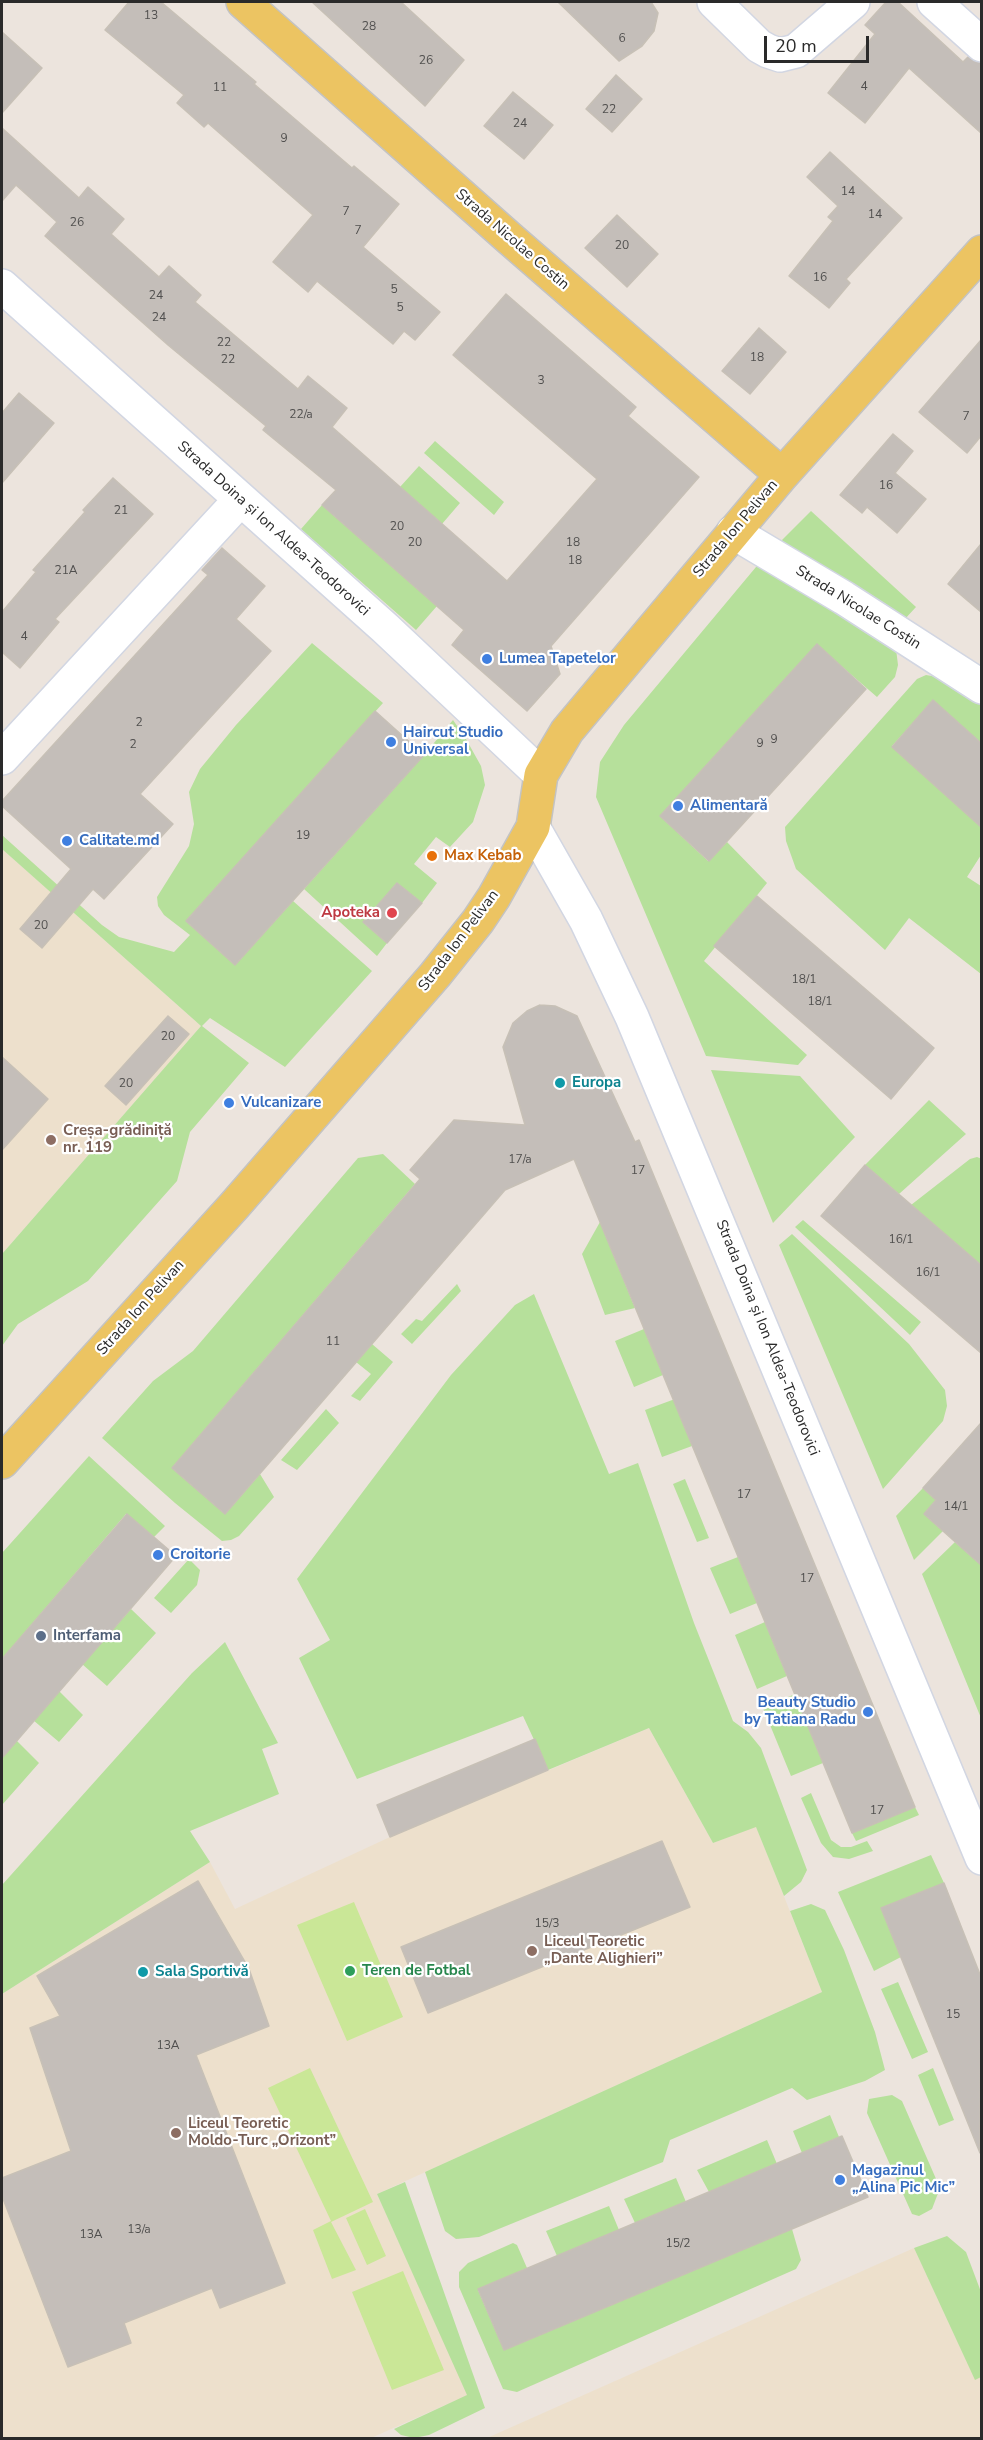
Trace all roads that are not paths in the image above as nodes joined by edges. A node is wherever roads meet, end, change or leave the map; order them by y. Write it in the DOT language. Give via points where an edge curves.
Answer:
graph roads {
  1 [pos="243,2"];
  2 [pos="714,2"];
  3 [pos="853,2"];
  4 [pos="934,2"];
  5 [pos="981,45"];
  6 [pos="981,252"];
  7 [pos="2,286"];
  8 [pos="782,475"];
  9 [pos="240,501"];
  10 [pos="733,532"];
  11 [pos="981,687"];
  12 [pos="2,758"];
  13 [pos="541,775"];
  14 [pos="533,827"];
  15 [pos="2,1462"];
  16 [pos="981,1858"];
  1 -- 8 [label="main road, Strada Nicolae Costin"];
  2 -- 3 [label="street" via="759,46 780,55 796,51"];
  4 -- 5 [label="street"];
  6 -- 8 [label="main road, Strada Ion Pelivan"];
  7 -- 9 [label="street, Strada Doina și Ion Aldea-Teodorovici"];
  8 -- 10 [label="main road, Strada Ion Pelivan"];
  9 -- 12 [label="street"];
  9 -- 13 [label="street, Strada Doina și Ion Aldea-Teodorovici" via="385,628"];
  10 -- 11 [label="street, Strada Nicolae Costin"];
  10 -- 13 [label="main road, Strada Ion Pelivan" via="567,731"];
  13 -- 14 [label="main road, Strada Ion Pelivan"];
  14 -- 15 [label="main road, Strada Ion Pelivan" via="482,916 409,1006"];
  14 -- 16 [label="street, Strada Doina și Ion Aldea-Teodorovici" via="586,920 632,1017"];
}
